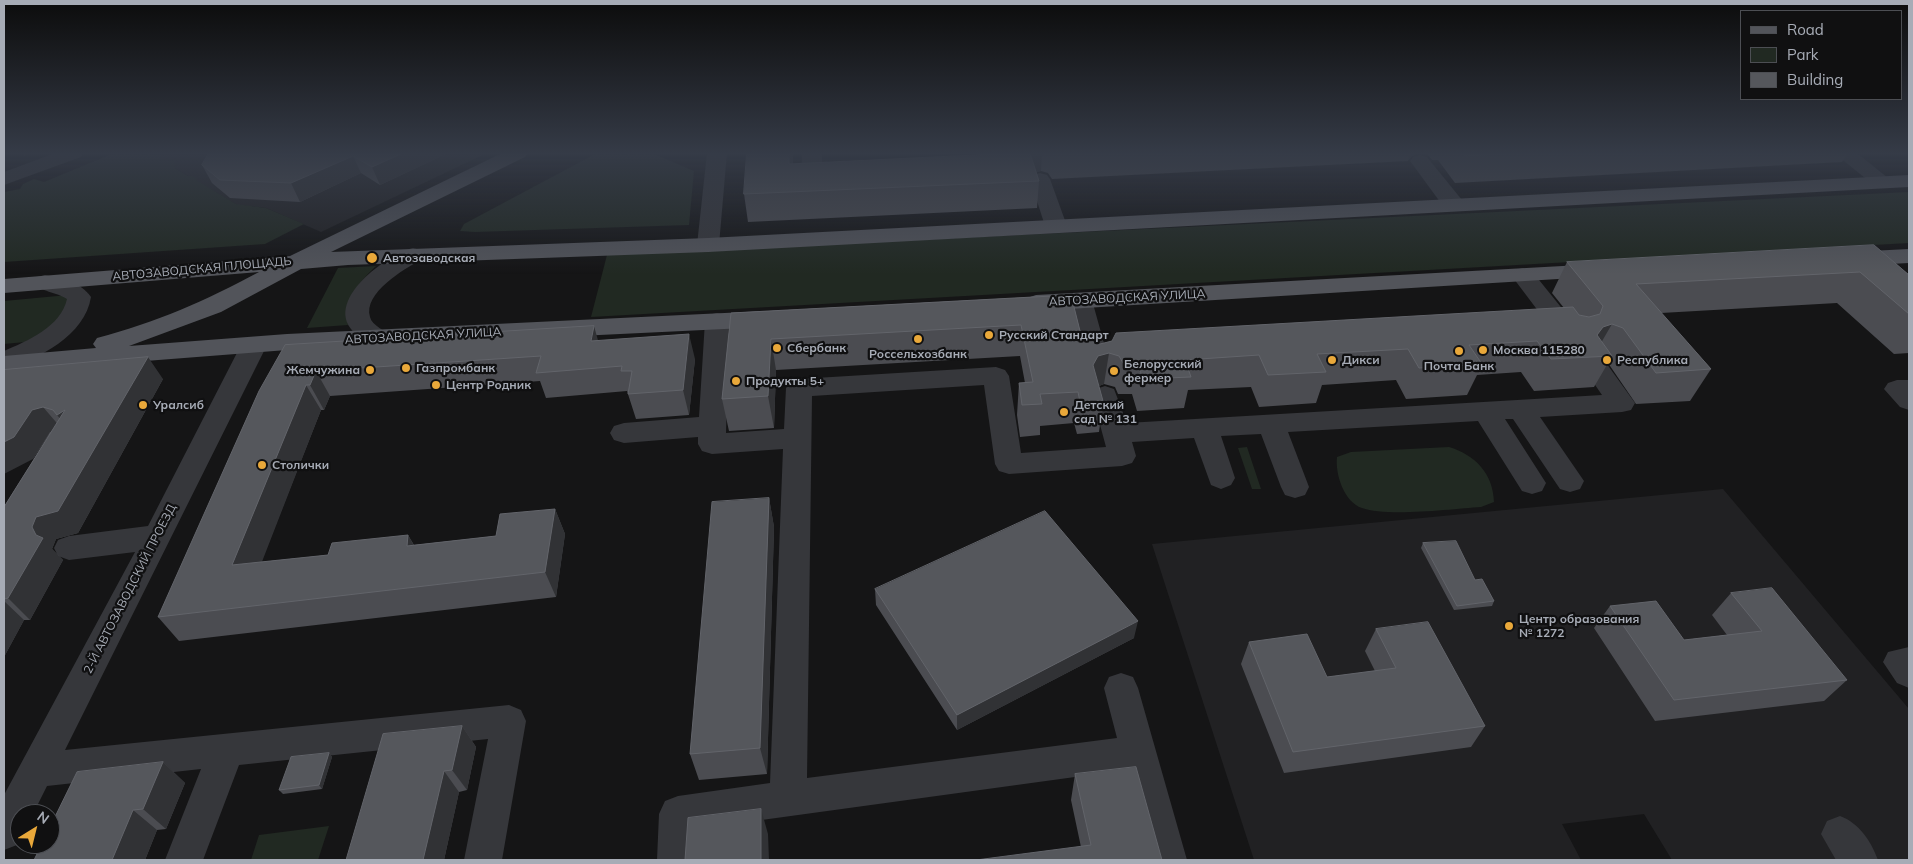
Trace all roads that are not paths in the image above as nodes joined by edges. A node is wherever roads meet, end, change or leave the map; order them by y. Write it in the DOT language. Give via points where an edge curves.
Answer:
graph roads {
  1 [pos="436,193"];
  2 [pos="713,193"];
  3 [pos="1045,193"];
  4 [pos="1445,193"];
  5 [pos="1671,193"];
  6 [pos="1454,205"];
  7 [pos="1056,226"];
  8 [pos="708,245"];
  9 [pos="413,255"];
  10 [pos="1909,256"];
  11 [pos="1865,258"];
  12 [pos="1826,260"];
  13 [pos="298,261"];
  14 [pos="1619,270"];
  15 [pos="1523,275"];
  16 [pos="1888,277"];
  17 [pos="45,282"];
  18 [pos="4,286"];
  19 [pos="1080,300"];
  20 [pos="1010,304"];
  21 [pos="785,318"];
  22 [pos="717,321"];
  23 [pos="379,338"];
  24 [pos="1572,338"];
  25 [pos="254,345"];
  26 [pos="4,360"];
  27 [pos="4,364"];
  28 [pos="1097,365"];
  29 [pos="1595,366"];
  30 [pos="1909,389"];
  31 [pos="1105,395"];
  32 [pos="1909,401"];
  33 [pos="1520,409"];
  34 [pos="1486,411"];
  35 [pos="1271,424"];
  36 [pos="712,426"];
  37 [pos="1204,427"];
  38 [pos="1116,432"];
  39 [pos="624,433"];
  40 [pos="798,438"];
  41 [pos="1221,478"];
  42 [pos="1570,481"];
  43 [pos="1532,483"];
  44 [pos="1295,487"];
  45 [pos="158,537"];
  46 [pos="69,548"];
  47 [pos="1909,661"];
  48 [pos="1909,672"];
  49 [pos="1121,688"];
  50 [pos="385,734"];
  51 [pos="227,750"];
  52 [pos="1139,752"];
  53 [pos="36,770"];
  54 [pos="374,770"];
  55 [pos="788,798"];
  56 [pos="4,832"];
  57 [pos="184,860"];
  58 [pos="483,860"];
  59 [pos="676,860"];
  60 [pos="1168,860"];
  1 -- 13 [label="main road"];
  2 -- 8 [label="street"];
  3 -- 7 [label="street"];
  4 -- 6 [label="street"];
  5 -- 6 [label="main road"];
  6 -- 7 [label="main road"];
  7 -- 8 [label="main road"];
  8 -- 9 [label="main road"];
  9 -- 13 [label="main road"];
  9 -- 23 [label="street" via="376,280 359,301 356,312 359,324"];
  10 -- 11 [label="main road"];
  11 -- 12 [label="main road"];
  11 -- 16 [label="street"];
  13 -- 17 [label="main road, АВТОЗАВОДСКАЯ ПЛОЩАДЬ"];
  13 -- 27 [label="main road, АВТОЗАВОДСКАЯ ПЛОЩАДЬ" via="212,307 142,334"];
  14 -- 15 [label="main road, АВТОЗАВОДСКАЯ УЛИЦА"];
  15 -- 19 [label="main road, АВТОЗАВОДСКАЯ УЛИЦА"];
  15 -- 24 [label="street"];
  17 -- 18 [label="main road, АВТОЗАВОДСКАЯ ПЛОЩАДЬ"];
  17 -- 26 [label="street" via="72,291 79,297 77,310 50,336"];
  19 -- 20 [label="main road, АВТОЗАВОДСКАЯ УЛИЦА"];
  19 -- 28 [label="street"];
  21 -- 22 [label="main road, АВТОЗАВОДСКАЯ УЛИЦА"];
  22 -- 23 [label="main road, АВТОЗАВОДСКАЯ УЛИЦА"];
  22 -- 36 [label="street"];
  23 -- 25 [label="main road, АВТОЗАВОДСКАЯ УЛИЦА"];
  25 -- 27 [label="main road, АВТОЗАВОДСКАЯ ПЛОЩАДЬ"];
  25 -- 45 [label="street, 2-Й АВТОЗАВОДСКИЙ ПРОЕЗД"];
  29 -- 33 [label="street" via="1622,403"];
  30 -- 32 [label="street" via="1897,389"];
  31 -- 38 [label="street"];
  33 -- 34 [label="street"];
  33 -- 42 [label="street"];
  34 -- 35 [label="street"];
  34 -- 43 [label="street"];
  35 -- 37 [label="street"];
  35 -- 44 [label="street"];
  36 -- 39 [label="street"];
  36 -- 40 [label="street" via="712,444"];
  37 -- 38 [label="street"];
  37 -- 41 [label="street"];
  38 -- 40 [label="street" via="1122,456 1009,464 996,376 799,388"];
  40 -- 55 [label="street"];
  45 -- 46 [label="street"];
  45 -- 53 [label="street, 2-Й АВТОЗАВОДСКИЙ ПРОЕЗД"];
  47 -- 48 [label="street" via="1900,662"];
  49 -- 52 [label="street"];
  50 -- 51 [label="street"];
  50 -- 54 [label="street"];
  50 -- 58 [label="street" via="509,721"];
  51 -- 53 [label="street"];
  51 -- 57 [label="street"];
  52 -- 55 [label="street"];
  52 -- 60 [label="street"];
  53 -- 56 [label="street, 2-Й АВТОЗАВОДСКИЙ ПРОЕЗД"];
  55 -- 59 [label="street" via="678,814"];
}
